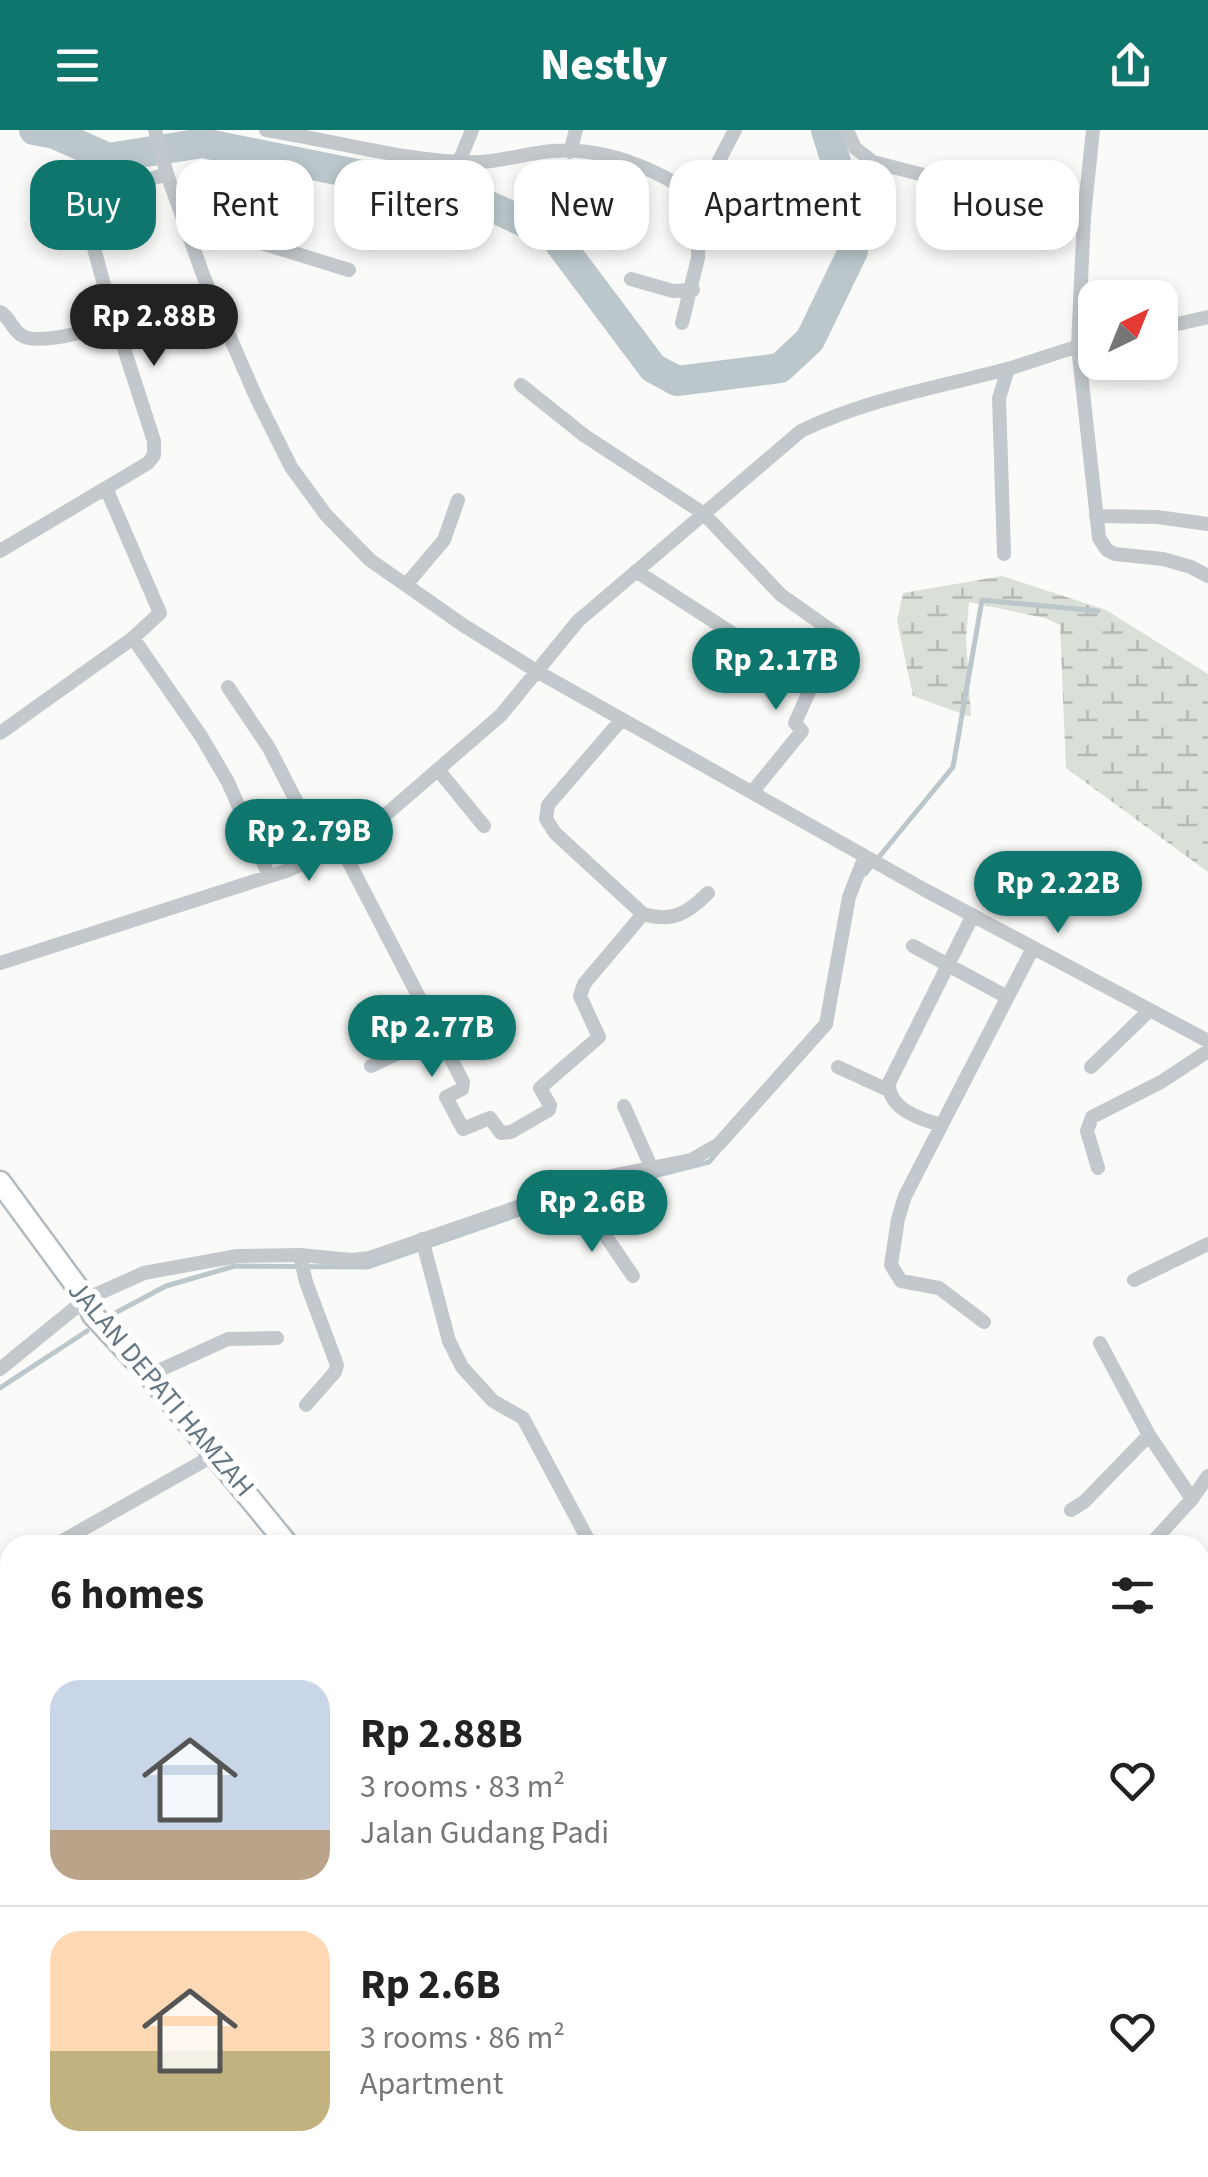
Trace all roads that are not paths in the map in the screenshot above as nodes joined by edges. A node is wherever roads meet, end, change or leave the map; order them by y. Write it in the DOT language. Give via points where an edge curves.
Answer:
graph roads {
  1 [pos="266,130"];
  2 [pos="472,130"];
  3 [pos="576,130"];
  4 [pos="735,130"];
  5 [pos="847,130"];
  6 [pos="1093,130"];
  7 [pos="156,132"];
  8 [pos="570,152"];
  9 [pos="447,160"];
  10 [pos="460,160"];
  11 [pos="719,160"];
  12 [pos="494,162"];
  13 [pos="166,172"];
  14 [pos="669,179"];
  15 [pos="176,200"];
  16 [pos="1084,216"];
  17 [pos="194,250"];
  18 [pos="284,250"];
  19 [pos="698,250"];
  20 [pos="349,270"];
  21 [pos="630,280"];
  22 [pos="1081,280"];
  23 [pos="693,290"];
  24 [pos="0,312"];
  25 [pos="1208,317"];
  26 [pos="682,323"];
  27 [pos="117,324"];
  28 [pos="1178,324"];
  29 [pos="1078,346"];
  30 [pos="1008,369"];
  31 [pos="1082,380"];
  32 [pos="521,385"];
  33 [pos="106,488"];
  34 [pos="458,500"];
  35 [pos="702,514"];
  36 [pos="1096,516"];
  37 [pos="1208,524"];
  38 [pos="0,551"];
  39 [pos="1004,554"];
  40 [pos="636,571"];
  41 [pos="1208,576"];
  42 [pos="406,585"];
  43 [pos="133,638"];
  44 [pos="538,672"];
  45 [pos="812,685"];
  46 [pos="228,687"];
  47 [pos="622,719"];
  48 [pos="0,733"];
  49 [pos="439,771"];
  50 [pos="754,790"];
  51 [pos="484,826"];
  52 [pos="340,844"];
  53 [pos="323,853"];
  54 [pos="870,859"];
  55 [pos="270,876"];
  56 [pos="708,893"];
  57 [pos="643,914"];
  58 [pos="973,915"];
  59 [pos="912,946"];
  60 [pos="1033,948"];
  61 [pos="0,962"];
  62 [pos="948,968"];
  63 [pos="1008,997"];
  64 [pos="1150,1010"];
  65 [pos="436,1035"];
  66 [pos="1208,1041"];
  67 [pos="1208,1051"];
  68 [pos="371,1066"];
  69 [pos="838,1067"];
  70 [pos="1091,1068"];
  71 [pos="888,1090"];
  72 [pos="624,1106"];
  73 [pos="941,1124"];
  74 [pos="652,1168"];
  75 [pos="1098,1168"];
  76 [pos="0,1182"];
  77 [pos="587,1186"];
  78 [pos="423,1242"];
  79 [pos="1208,1244"];
  80 [pos="300,1260"];
  81 [pos="632,1276"];
  82 [pos="1134,1280"];
  83 [pos="86,1299"];
  84 [pos="984,1322"];
  85 [pos="277,1338"];
  86 [pos="1100,1343"];
  87 [pos="0,1369"];
  88 [pos="149,1375"];
  89 [pos="306,1405"];
  90 [pos="1150,1435"];
  91 [pos="216,1454"];
  92 [pos="1208,1476"];
  93 [pos="1192,1499"];
  94 [pos="1071,1510"];
  95 [pos="73,1535"];
  96 [pos="280,1535"];
  97 [pos="586,1535"];
  98 [pos="1159,1535"];
  1 -- 9 [label="street"];
  2 -- 10 [label="street"];
  3 -- 8 [label="street"];
  4 -- 11 [label="street"];
  5 -- 16 [label="street" via="855,148 873,162"];
  6 -- 16 [label="street"];
  7 -- 13 [label="street"];
  8 -- 12 [label="street"];
  8 -- 14 [label="street" via="624,160"];
  13 -- 15 [label="street"];
  13 -- 27 [label="street" via="86,200 83,209"];
  16 -- 22 [label="street"];
  17 -- 42 [label="street" via="291,467 348,539"];
  18 -- 20 [label="street"];
  19 -- 23 [label="street"];
  21 -- 23 [label="street"];
  23 -- 26 [label="street"];
  24 -- 27 [label="street" via="19,334 39,340"];
  25 -- 28 [label="street"];
  27 -- 33 [label="street" via="154,455"];
  29 -- 30 [label="street"];
  30 -- 35 [label="street" via="840,412 801,431"];
  30 -- 39 [label="street" via="998,398"];
  31 -- 36 [label="street"];
  32 -- 35 [label="street"];
  33 -- 38 [label="street"];
  33 -- 43 [label="street" via="160,613"];
  34 -- 42 [label="street" via="444,540"];
  35 -- 40 [label="street"];
  35 -- 45 [label="street" via="781,595 838,636 840,645"];
  36 -- 37 [label="street"];
  36 -- 41 [label="street" via="1107,550"];
  40 -- 44 [label="street" via="578,621"];
  40 -- 45 [label="street"];
  42 -- 44 [label="street"];
  43 -- 48 [label="street"];
  43 -- 55 [label="street" via="228,782"];
  44 -- 47 [label="street"];
  44 -- 49 [label="street"];
  45 -- 50 [label="street" via="795,723 802,730"];
  46 -- 53 [label="street" via="269,748"];
  47 -- 50 [label="street"];
  47 -- 57 [label="street" via="548,805 546,819"];
  49 -- 51 [label="street"];
  49 -- 52 [label="street"];
  50 -- 54 [label="street"];
  52 -- 53 [label="street"];
  52 -- 65 [label="street"];
  53 -- 55 [label="street"];
  54 -- 58 [label="street"];
  54 -- 74 [label="street" via="849,897 820,1033 718,1144 690,1160"];
  55 -- 61 [label="street"];
  56 -- 57 [label="street" via="689,912 659,919"];
  57 -- 65 [label="street" via="584,984 580,996 599,1038 540,1088 549,1110 511,1132 501,1133 490,1118 463,1128 446,1097 463,1082"];
  58 -- 60 [label="street"];
  58 -- 62 [label="street"];
  59 -- 62 [label="street"];
  60 -- 63 [label="street"];
  60 -- 64 [label="street"];
  62 -- 63 [label="street"];
  62 -- 71 [label="street"];
  63 -- 73 [label="street"];
  64 -- 66 [label="street"];
  64 -- 70 [label="street"];
  65 -- 68 [label="street"];
  67 -- 75 [label="street" via="1092,1117 1087,1131"];
  69 -- 71 [label="street"];
  71 -- 73 [label="street" via="910,1112"];
  72 -- 74 [label="street"];
  73 -- 84 [label="street" via="901,1208 891,1265 901,1281 939,1288"];
  74 -- 77 [label="street"];
  76 -- 83 [label="main road, JALAN DEPATI HAMZAH"];
  77 -- 78 [label="street"];
  77 -- 81 [label="street"];
  78 -- 80 [label="street" via="369,1258"];
  78 -- 97 [label="street" via="448,1341 462,1367 492,1401 523,1418"];
  79 -- 82 [label="street"];
  80 -- 83 [label="street" via="237,1256 179,1265"];
  80 -- 89 [label="street" via="337,1365"];
  83 -- 87 [label="street"];
  83 -- 88 [label="main road, JALAN DEPATI HAMZAH"];
  85 -- 88 [label="street" via="228,1340"];
  86 -- 90 [label="street"];
  88 -- 91 [label="main road, JALAN DEPATI HAMZAH"];
  90 -- 93 [label="street"];
  90 -- 94 [label="street"];
  91 -- 95 [label="street"];
  91 -- 96 [label="main road, JALAN DEPATI HAMZAH"];
  92 -- 93 [label="street"];
  93 -- 98 [label="street"];
}
